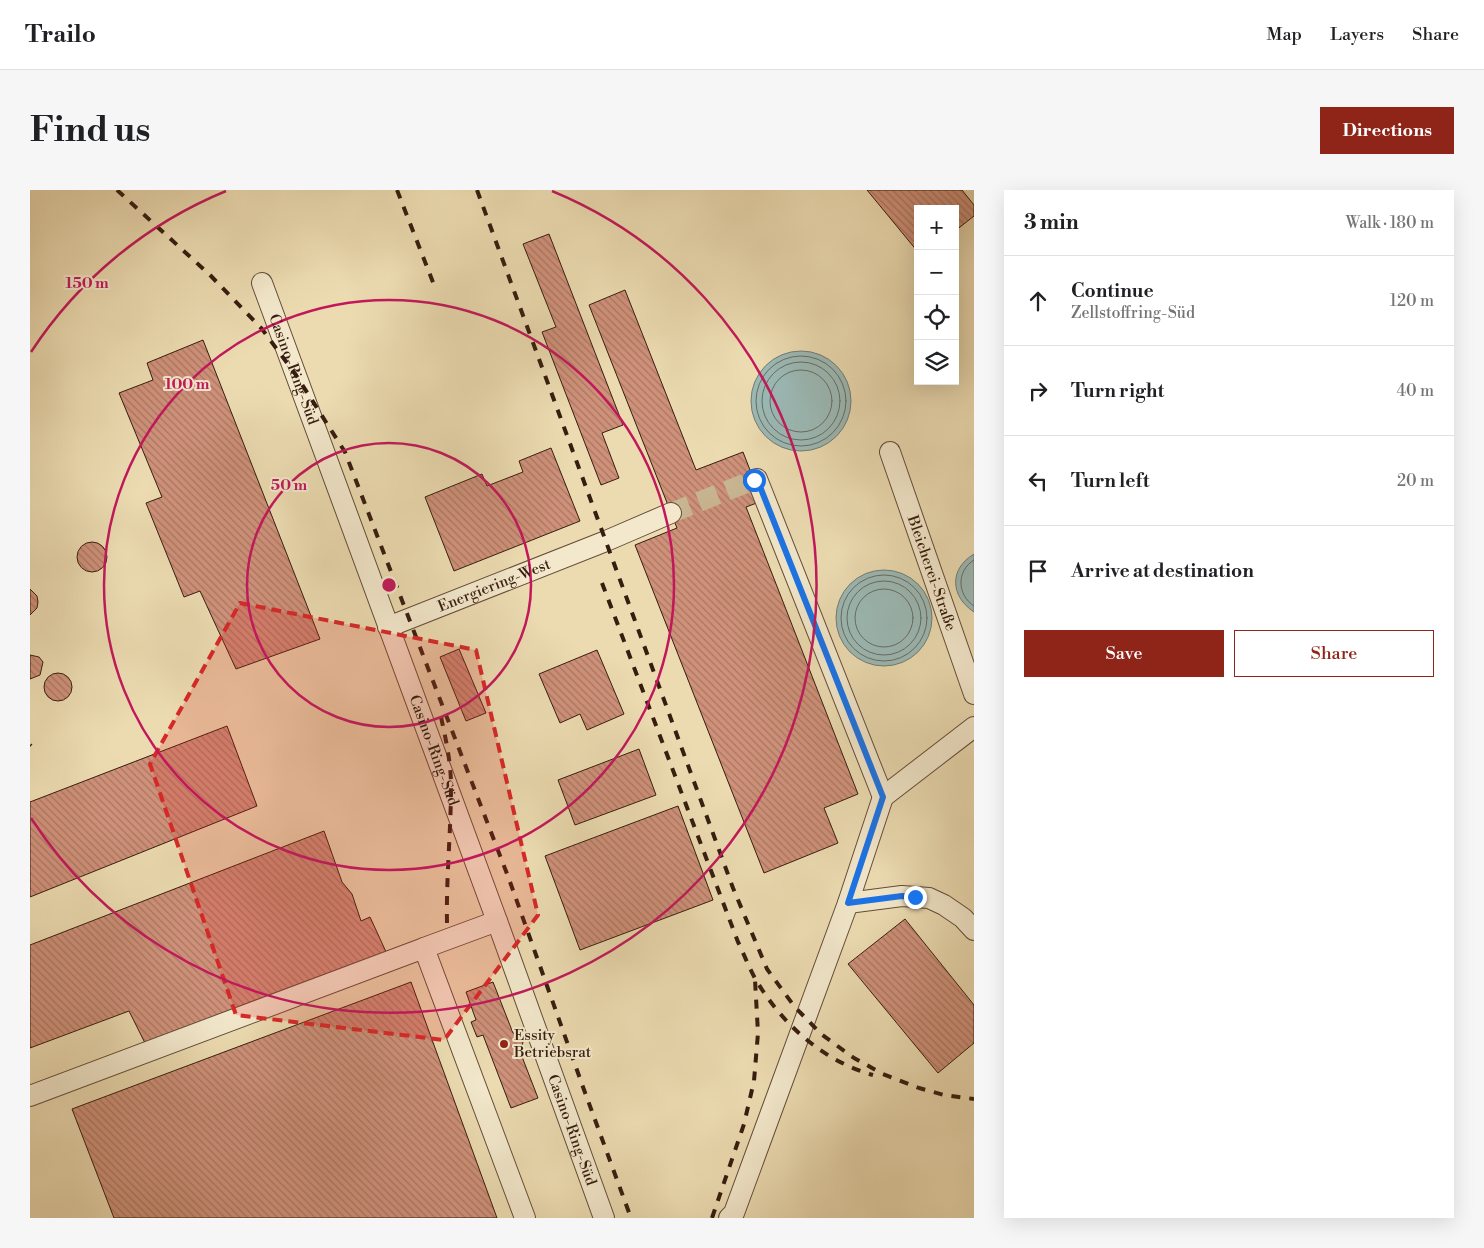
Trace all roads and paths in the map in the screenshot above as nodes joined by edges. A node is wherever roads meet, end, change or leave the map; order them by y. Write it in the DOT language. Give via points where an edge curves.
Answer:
graph roads {
  1 [pos="262,283"];
  2 [pos="890,452"];
  3 [pos="756,479"];
  4 [pos="671,513"];
  5 [pos="388,627"];
  6 [pos="974,694"];
  7 [pos="974,727"];
  8 [pos="883,797"];
  9 [pos="848,903"];
  10 [pos="497,922"];
  11 [pos="974,930"];
  12 [pos="424,948"];
  13 [pos="30,1096"];
  14 [pos="525,1218"];
  15 [pos="604,1218"];
  16 [pos="729,1218"];
  1 -- 5 [label="lane, Casino-Ring-Süd"];
  2 -- 6 [label="lane, Bleicherei-Straße"];
  3 -- 8 [label="lane"];
  4 -- 5 [label="lane, Energiering-West"];
  5 -- 10 [label="lane, Casino-Ring-Süd"];
  7 -- 8 [label="lane"];
  8 -- 9 [label="lane"];
  9 -- 11 [label="lane" via="902,896 929,898 963,918"];
  9 -- 16 [label="lane" via="734,1213"];
  10 -- 12 [label="lane"];
  10 -- 15 [label="lane, Casino-Ring-Süd"];
  12 -- 13 [label="lane"];
  12 -- 14 [label="lane"];
}
